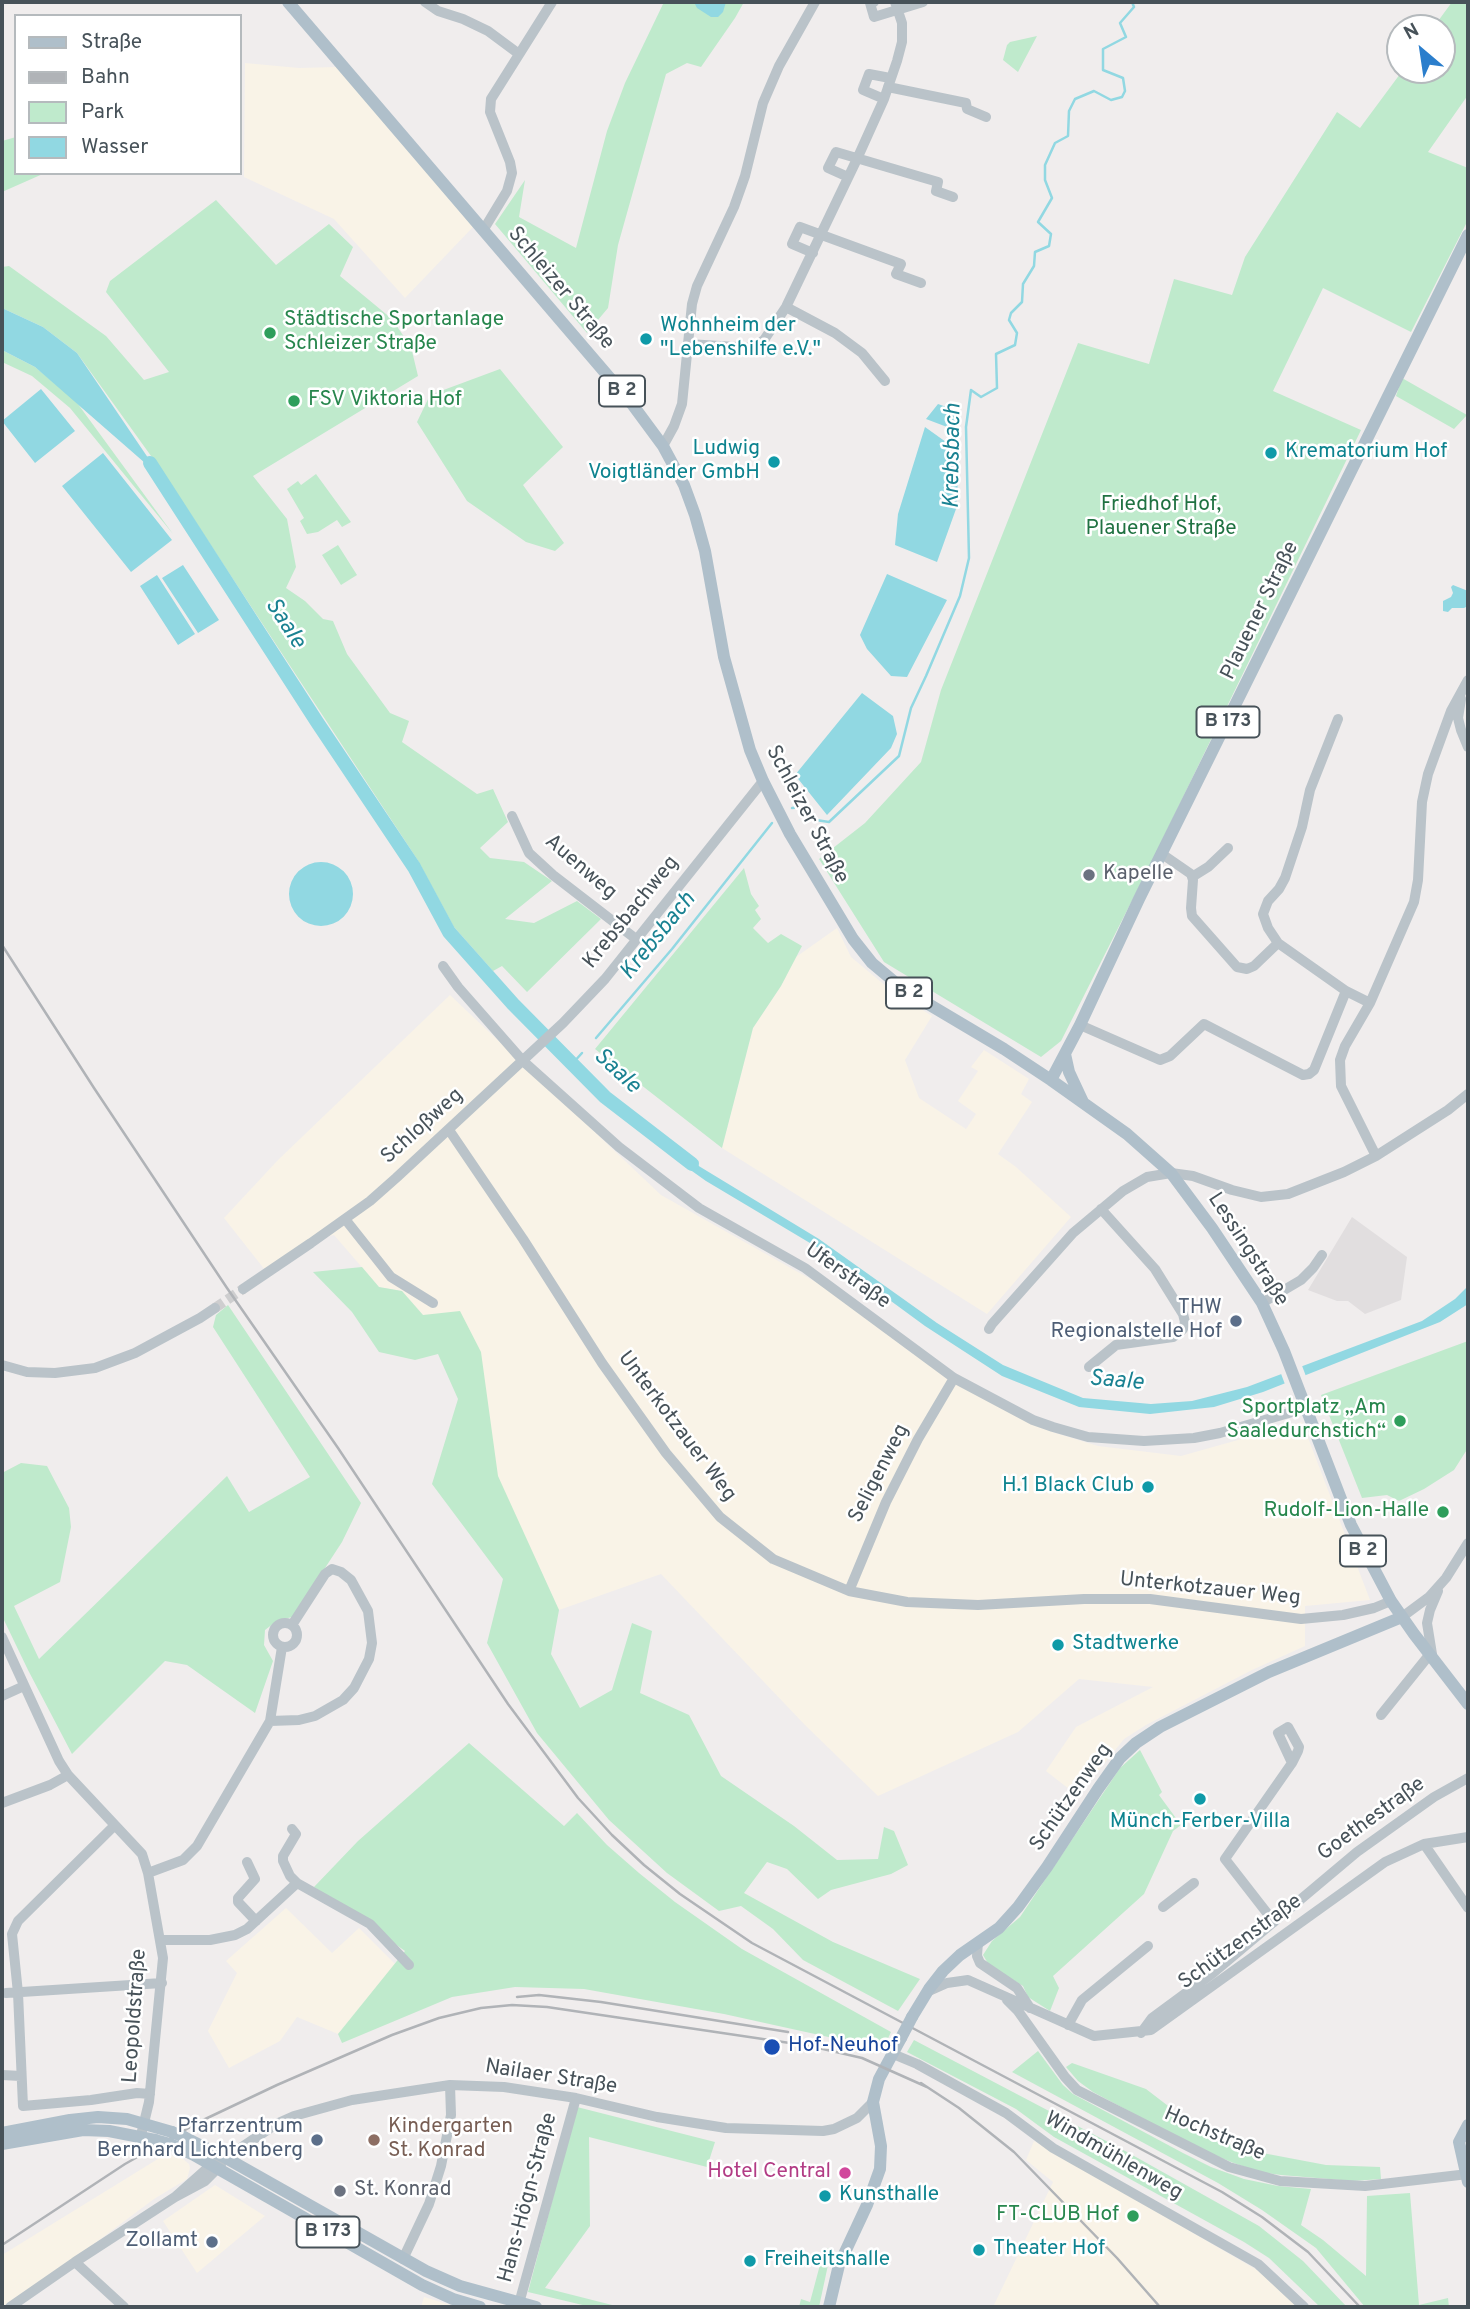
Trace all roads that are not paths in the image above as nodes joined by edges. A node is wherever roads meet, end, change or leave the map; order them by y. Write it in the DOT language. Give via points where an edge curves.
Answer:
graph roads {
  1 [pos="288,2"];
  2 [pos="425,2"];
  3 [pos="552,2"];
  4 [pos="816,2"];
  5 [pos="874,2"];
  6 [pos="923,2"];
  7 [pos="896,6"];
  8 [pos="519,54"];
  9 [pos="889,82"];
  10 [pos="884,99"];
  11 [pos="986,117"];
  12 [pos="857,159"];
  13 [pos="848,177"];
  14 [pos="953,197"];
  15 [pos="484,229"];
  16 [pos="1468,235"];
  17 [pos="821,236"];
  18 [pos="813,253"];
  19 [pos="921,283"];
  20 [pos="786,307"];
  21 [pos="688,344"];
  22 [pos="885,381"];
  23 [pos="663,446"];
  24 [pos="1467,682"];
  25 [pos="1338,719"];
  26 [pos="1468,747"];
  27 [pos="763,781"];
  28 [pos="512,816"];
  29 [pos="1228,848"];
  30 [pos="1162,854"];
  31 [pos="1192,877"];
  32 [pos="636,939"];
  33 [pos="1278,943"];
  34 [pos="443,966"];
  35 [pos="1346,991"];
  36 [pos="1370,1003"];
  37 [pos="1080,1025"];
  38 [pos="1065,1054"];
  39 [pos="527,1057"];
  40 [pos="1051,1080"];
  41 [pos="1468,1094"];
  42 [pos="1084,1103"];
  43 [pos="449,1130"];
  44 [pos="1376,1156"];
  45 [pos="1171,1173"];
  46 [pos="1101,1209"];
  47 [pos="345,1219"];
  48 [pos="1322,1255"];
  49 [pos="243,1289"];
  50 [pos="433,1303"];
  51 [pos="1262,1303"];
  52 [pos="215,1308"];
  53 [pos="989,1329"];
  54 [pos="2,1365"];
  55 [pos="1089,1367"];
  56 [pos="954,1378"];
  57 [pos="1304,1403"];
  58 [pos="1468,1543"];
  59 [pos="1446,1578"];
  60 [pos="849,1591"];
  61 [pos="1391,1601"];
  62 [pos="1402,1618"];
  63 [pos="292,1625"];
  64 [pos="2,1637"];
  65 [pos="282,1647"];
  66 [pos="1432,1658"];
  67 [pos="24,1686"];
  68 [pos="2,1696"];
  69 [pos="1468,1704"];
  70 [pos="1381,1715"];
  71 [pos="270,1721"];
  72 [pos="1292,1763"];
  73 [pos="68,1775"];
  74 [pos="1468,1778"];
  75 [pos="2,1802"];
  76 [pos="114,1826"];
  77 [pos="292,1829"];
  78 [pos="1468,1837"];
  79 [pos="1424,1844"];
  80 [pos="247,1862"];
  81 [pos="148,1873"];
  82 [pos="297,1883"];
  83 [pos="1194,1883"];
  84 [pos="1163,1907"];
  85 [pos="1468,1908"];
  86 [pos="256,1921"];
  87 [pos="1274,1922"];
  88 [pos="161,1940"];
  89 [pos="978,1942"];
  90 [pos="1148,1946"];
  91 [pos="410,1965"];
  92 [pos="162,1983"];
  93 [pos="6,1993"];
  94 [pos="18,1993"];
  95 [pos="1001,1994"];
  96 [pos="924,1996"];
  97 [pos="1030,2008"];
  98 [pos="1068,2025"];
  99 [pos="1141,2032"];
  100 [pos="893,2054"];
  101 [pos="2,2075"];
  102 [pos="21,2076"];
  103 [pos="450,2085"];
  104 [pos="150,2094"];
  105 [pos="576,2098"];
  106 [pos="873,2102"];
  107 [pos="145,2123"];
  108 [pos="1468,2125"];
  109 [pos="2,2133"];
  110 [pos="140,2136"];
  111 [pos="175,2137"];
  112 [pos="2,2144"];
  113 [pos="219,2164"];
  114 [pos="1468,2177"];
  115 [pos="403,2259"];
  116 [pos="75,2262"];
  117 [pos="519,2305"];
  118 [pos="10,2307"];
  119 [pos="124,2307"];
  120 [pos="480,2307"];
  121 [pos="536,2307"];
  122 [pos="830,2307"];
  123 [pos="1304,2307"];
  1 -- 15 [label="main road, Schleizer Straße / B 2"];
  2 -- 8 [label="street" via="488,31"];
  3 -- 8 [label="street"];
  4 -- 21 [label="street" via="763,103 734,207 697,286"];
  5 -- 7 [label="street" via="870,4 874,17"];
  6 -- 7 [label="street"];
  7 -- 9 [label="street" via="902,42"];
  8 -- 15 [label="street" via="491,99 490,112 512,173 507,191"];
  9 -- 10 [label="street"];
  9 -- 10 [label="street" via="869,75 863,90"];
  9 -- 11 [label="street" via="966,103 967,109"];
  10 -- 12 [label="street"];
  12 -- 13 [label="street"];
  12 -- 13 [label="street" via="836,152 828,168"];
  12 -- 14 [label="street" via="938,182 936,191"];
  13 -- 17 [label="street"];
  15 -- 23 [label="main road, Schleizer Straße / B 2"];
  16 -- 30 [label="main road, Plauener Straße / B 173"];
  17 -- 18 [label="street"];
  17 -- 18 [label="street" via="800,227 792,244"];
  17 -- 19 [label="street" via="901,264 897,274"];
  18 -- 20 [label="street"];
  20 -- 21 [label="street" via="764,340 752,348"];
  20 -- 22 [label="street" via="862,353"];
  21 -- 23 [label="street" via="682,404"];
  23 -- 27 [label="main road, Schleizer Straße / B 2" via="695,515 734,699"];
  24 -- 26 [label="street" via="1458,718"];
  24 -- 36 [label="street" via="1428,774 1414,902"];
  25 -- 33 [label="street" via="1310,790 1285,878 1264,906 1264,920"];
  27 -- 32 [label="street, Krebsbachweg"];
  27 -- 40 [label="main road, Schleizer Straße / B 2" via="839,918 872,963 914,997"];
  28 -- 32 [label="street, Auenweg" via="529,853"];
  29 -- 31 [label="street"];
  30 -- 31 [label="street"];
  30 -- 37 [label="main road, Plauener Straße / B 173"];
  31 -- 33 [label="street" via="1192,916 1237,967 1254,966"];
  32 -- 39 [label="street, Krebsbachweg" via="605,979"];
  33 -- 35 [label="street"];
  34 -- 39 [label="street, Uferstraße"];
  35 -- 36 [label="street"];
  35 -- 37 [label="street" via="1314,1070 1303,1075 1204,1024 1160,1060"];
  36 -- 44 [label="street" via="1345,1046 1339,1072 1341,1086"];
  37 -- 38 [label="main road, Plauener Straße / B 173"];
  38 -- 40 [label="main road, Plauener Straße / B 173"];
  38 -- 42 [label="main road"];
  39 -- 43 [label="street, Schloßweg"];
  39 -- 56 [label="street, Uferstraße" via="619,1147 699,1208 805,1268"];
  40 -- 42 [label="main road, Schleizer Straße / B 2"];
  41 -- 44 [label="street"];
  42 -- 45 [label="main road, Schleizer Straße / B 2"];
  43 -- 47 [label="street, Schloßweg"];
  43 -- 60 [label="street, Unterkotzauer Weg" via="666,1453 720,1517 773,1559"];
  44 -- 45 [label="street" via="1276,1197 1247,1195 1206,1179"];
  45 -- 46 [label="street" via="1147,1177"];
  45 -- 51 [label="main road, Lessingstraße / B 2"];
  46 -- 53 [label="street" via="1073,1233"];
  46 -- 55 [label="street" via="1155,1269 1185,1322 1174,1337 1116,1345"];
  47 -- 49 [label="street, Schloßweg"];
  47 -- 50 [label="street" via="391,1277"];
  48 -- 51 [label="street" via="1301,1280"];
  51 -- 57 [label="main road, Lessingstraße / B 2"];
  52 -- 54 [label="street" via="135,1353 95,1368 55,1373"];
  56 -- 57 [label="street, Uferstraße" via="1052,1427 1088,1437 1143,1441 1194,1438 1247,1426"];
  56 -- 60 [label="street, Seligenweg" via="886,1502"];
  57 -- 61 [label="main road, B 2" via="1351,1525"];
  58 -- 59 [label="street"];
  59 -- 62 [label="street"];
  59 -- 66 [label="street" via="1427,1623"];
  60 -- 61 [label="street, Unterkotzauer Weg" via="907,1602 978,1605 1150,1599 1301,1619 1343,1615"];
  61 -- 62 [label="main road, B 2"];
  62 -- 66 [label="main road, B 2"];
  62 -- 89 [label="main road, Schützenweg" via="1260,1676 1136,1743 1098,1789 1018,1906 999,1928"];
  63 -- 65 [label="street" via="296,1640"];
  63 -- 65 [label="street" via="282,1623 272,1633"];
  63 -- 71 [label="street" via="325,1574 332,1569 341,1572 351,1580 368,1611 369,1659 354,1688 329,1709 299,1720"];
  64 -- 67 [label="street, Leopoldstraße"];
  65 -- 71 [label="street"];
  66 -- 69 [label="main road, B 2"];
  66 -- 70 [label="street"];
  67 -- 68 [label="street"];
  67 -- 73 [label="street, Leopoldstraße"];
  71 -- 81 [label="street" via="197,1846 183,1860"];
  72 -- 87 [label="street" via="1225,1859"];
  73 -- 75 [label="street"];
  73 -- 76 [label="street, Leopoldstraße"];
  74 -- 87 [label="street, Goethestraße" via="1357,1852"];
  76 -- 81 [label="street, Leopoldstraße" via="142,1854"];
  76 -- 94 [label="street" via="18,1921 12,1946"];
  77 -- 82 [label="street" via="296,1834 283,1861"];
  78 -- 79 [label="street, Schützenstraße"];
  79 -- 85 [label="street"];
  79 -- 99 [label="street, Schützenstraße" via="1385,1861 1158,2027"];
  80 -- 86 [label="street" via="255,1879 237,1902"];
  81 -- 88 [label="street, Leopoldstraße"];
  82 -- 86 [label="street"];
  82 -- 91 [label="street" via="370,1924"];
  83 -- 84 [label="street"];
  86 -- 88 [label="street" via="223,1938"];
  87 -- 99 [label="street, Goethestraße" via="1152,2018"];
  88 -- 92 [label="street, Leopoldstraße"];
  89 -- 96 [label="main road, Schützenweg" via="951,1963"];
  89 -- 97 [label="street, Schützenstraße" via="976,1956 981,1963 1017,1988"];
  90 -- 98 [label="street" via="1082,2000"];
  92 -- 94 [label="street"];
  92 -- 104 [label="street, Leopoldstraße"];
  93 -- 94 [label="street"];
  94 -- 102 [label="street"];
  95 -- 96 [label="street, Schützenstraße" via="978,1983 957,1980"];
  95 -- 97 [label="street, Schützenstraße"];
  95 -- 114 [label="street, Hochstraße" via="1071,2084 1085,2095 1245,2173 1319,2184 1388,2185"];
  96 -- 100 [label="main road, bridge"];
  97 -- 98 [label="street, Schützenstraße"];
  98 -- 99 [label="street, Schützenstraße" via="1094,2036"];
  100 -- 106 [label="main road"];
  100 -- 123 [label="street, Windmühlenweg" via="1006,2113 1054,2148 1258,2264"];
  101 -- 102 [label="street"];
  102 -- 104 [label="street" via="23,2106"];
  103 -- 105 [label="street, Nailaer Straße" via="504,2087"];
  103 -- 113 [label="street, Nailaer Straße" via="352,2100 294,2116"];
  103 -- 115 [label="street" via="451,2115 441,2166"];
  104 -- 107 [label="street, Leopoldstraße"];
  105 -- 106 [label="street, Nailaer Straße" via="698,2125 823,2131 851,2121"];
  105 -- 117 [label="street, Hans-Högn-Straße"];
  106 -- 122 [label="main road" via="880,2169 839,2265"];
  107 -- 109 [label="main road, B 173" via="98,2117"];
  107 -- 110 [label="street, Leopoldstraße"];
  107 -- 111 [label="main road, B 173"];
  108 -- 114 [label="main road" via="1459,2142"];
  110 -- 111 [label="main road, B 173, bridge" via="156,2140"];
  110 -- 112 [label="main road, B 173" via="83,2130"];
  111 -- 113 [label="main road, B 173"];
  113 -- 115 [label="main road, B 173"];
  113 -- 116 [label="street, Nailaer Straße"];
  113 -- 120 [label="main road, B 173" via="396,2272"];
  115 -- 117 [label="main road, B 173" via="460,2286"];
  116 -- 118 [label="street, Nailaer Straße"];
  116 -- 119 [label="street"];
  117 -- 121 [label="main road, B 173"];
}
